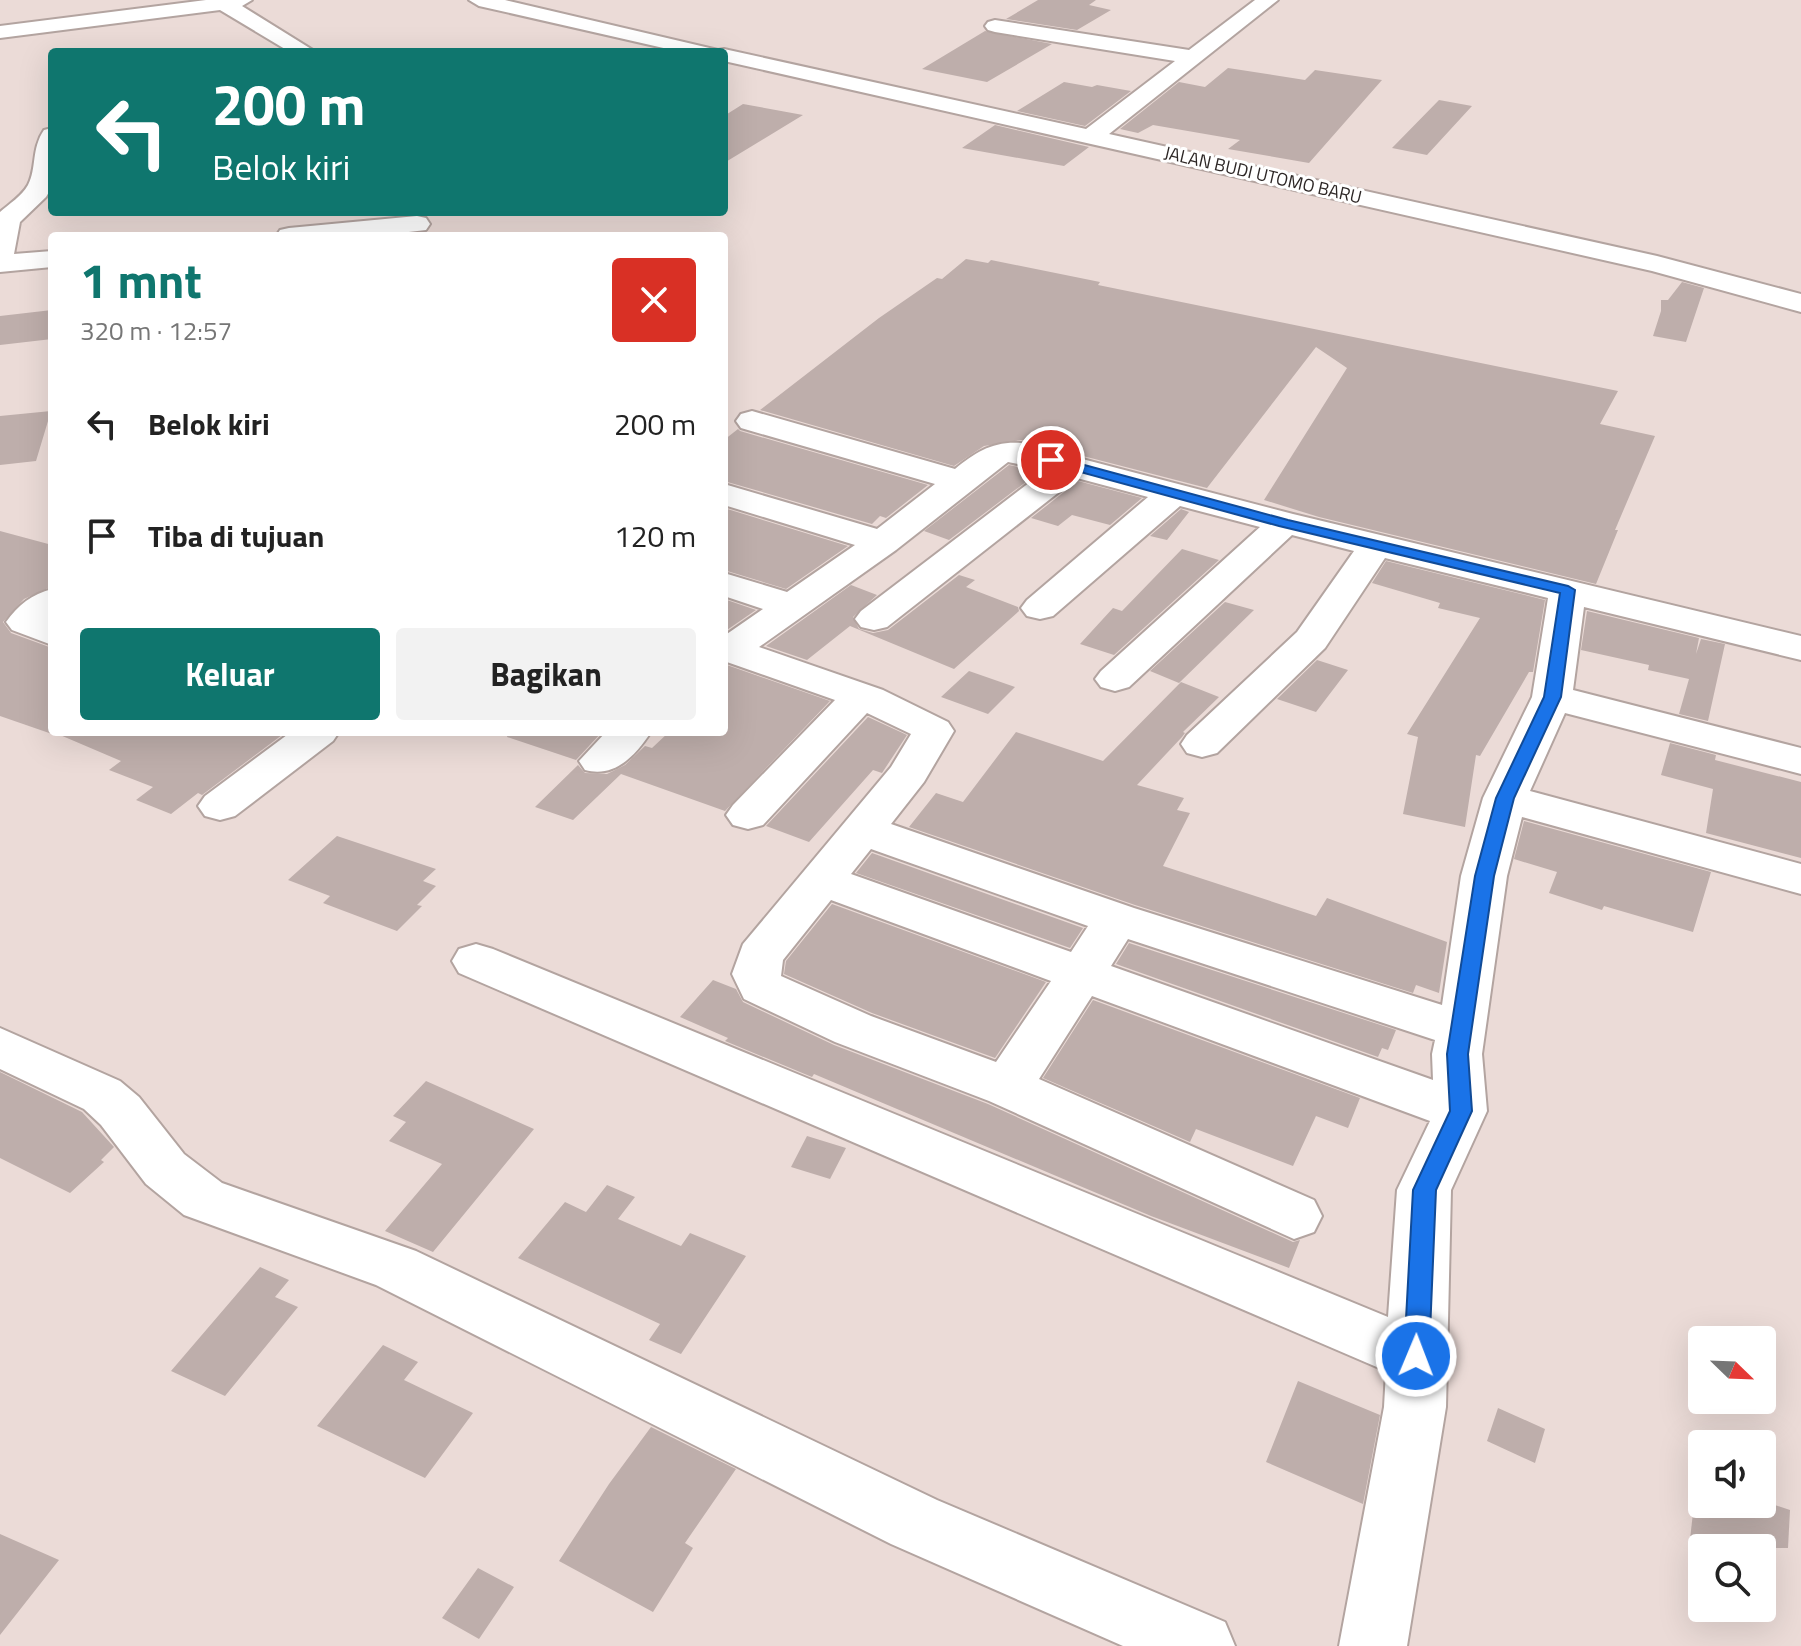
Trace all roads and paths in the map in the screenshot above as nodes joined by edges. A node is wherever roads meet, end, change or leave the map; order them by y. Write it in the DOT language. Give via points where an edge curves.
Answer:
graph roads {
  1 [pos="479,0"];
  2 [pos="1268,0"];
  3 [pos="234,2"];
  4 [pos="995,26"];
  5 [pos="0,32"];
  6 [pos="299,48"];
  7 [pos="691,48"];
  8 [pos="728,56"];
  9 [pos="1191,57"];
  10 [pos="48,126"];
  11 [pos="1090,137"];
  12 [pos="417,224"];
  13 [pos="332,232"];
  14 [pos="48,259"];
  15 [pos="0,262"];
  16 [pos="1801,303"];
  17 [pos="752,421"];
  18 [pos="1073,465"];
  19 [pos="961,481"];
  20 [pos="1174,493"];
  21 [pos="728,495"];
  22 [pos="1285,523"];
  23 [pos="883,542"];
  24 [pos="1377,544"];
  25 [pos="728,585"];
  26 [pos="1568,590"];
  27 [pos="48,603"];
  28 [pos="794,607"];
  29 [pos="1040,608"];
  30 [pos="874,619"];
  31 [pos="48,631"];
  32 [pos="728,648"];
  33 [pos="1801,648"];
  34 [pos="728,650"];
  35 [pos="1115,679"];
  36 [pos="861,696"];
  37 [pos="1552,697"];
  38 [pos="313,736"];
  39 [pos="626,736"];
  40 [pos="1202,744"];
  41 [pos="600,761"];
  42 [pos="1801,761"];
  43 [pos="1505,798"];
  44 [pos="220,806"];
  45 [pos="748,815"];
  46 [pos="863,830"];
  47 [pos="1801,879"];
  48 [pos="824,881"];
  49 [pos="1117,919"];
  50 [pos="476,961"];
  51 [pos="1082,974"];
  52 [pos="1463,1030"];
  53 [pos="0,1047"];
  54 [pos="1007,1087"];
  55 [pos="1461,1111"];
  56 [pos="1294,1216"];
  57 [pos="1416,1356"];
  58 [pos="1201,1646"];
  59 [pos="1373,1646"];
  1 -- 7 [label="street"];
  2 -- 9 [label="street"];
  3 -- 5 [label="street"];
  3 -- 6 [label="street"];
  4 -- 9 [label="street"];
  8 -- 11 [label="street, JALAN BUDI UTOMO BARU"];
  9 -- 11 [label="street"];
  10 -- 15 [label="street" via="42,182 8,219"];
  11 -- 16 [label="street, JALAN BUDI UTOMO BARU" via="1657,264"];
  12 -- 13 [label="street"];
  14 -- 15 [label="street"];
  17 -- 19 [label="street"];
  18 -- 19 [label="street" via="1004,452"];
  18 -- 20 [label="street"];
  18 -- 30 [label="street"];
  19 -- 23 [label="street"];
  20 -- 22 [label="street"];
  20 -- 29 [label="street"];
  21 -- 23 [label="street"];
  22 -- 24 [label="street"];
  22 -- 35 [label="street"];
  23 -- 28 [label="street"];
  24 -- 26 [label="street"];
  24 -- 40 [label="street" via="1311,640"];
  25 -- 28 [label="street"];
  26 -- 33 [label="street"];
  26 -- 37 [label="street"];
  27 -- 31 [label="street" via="25,622"];
  28 -- 32 [label="street"];
  34 -- 36 [label="street"];
  36 -- 45 [label="street"];
  36 -- 46 [label="street" via="920,720 933,731 909,773"];
  37 -- 42 [label="street"];
  37 -- 43 [label="street"];
  38 -- 44 [label="street"];
  39 -- 41 [label="street"];
  43 -- 47 [label="street"];
  43 -- 52 [label="street" via="1484,876"];
  46 -- 48 [label="street"];
  46 -- 49 [label="street"];
  48 -- 51 [label="street"];
  48 -- 54 [label="street" via="760,956 756,974 761,987 853,1029"];
  49 -- 51 [label="street"];
  49 -- 52 [label="street"];
  50 -- 57 [label="street"];
  51 -- 54 [label="street"];
  51 -- 55 [label="street"];
  52 -- 55 [label="street" via="1457,1054"];
  53 -- 58 [label="street" via="102,1095 165,1169 203,1199 396,1268 914,1522"];
  54 -- 56 [label="street"];
  55 -- 57 [label="street" via="1424,1190"];
  57 -- 59 [label="street" via="1415,1407"];
}
